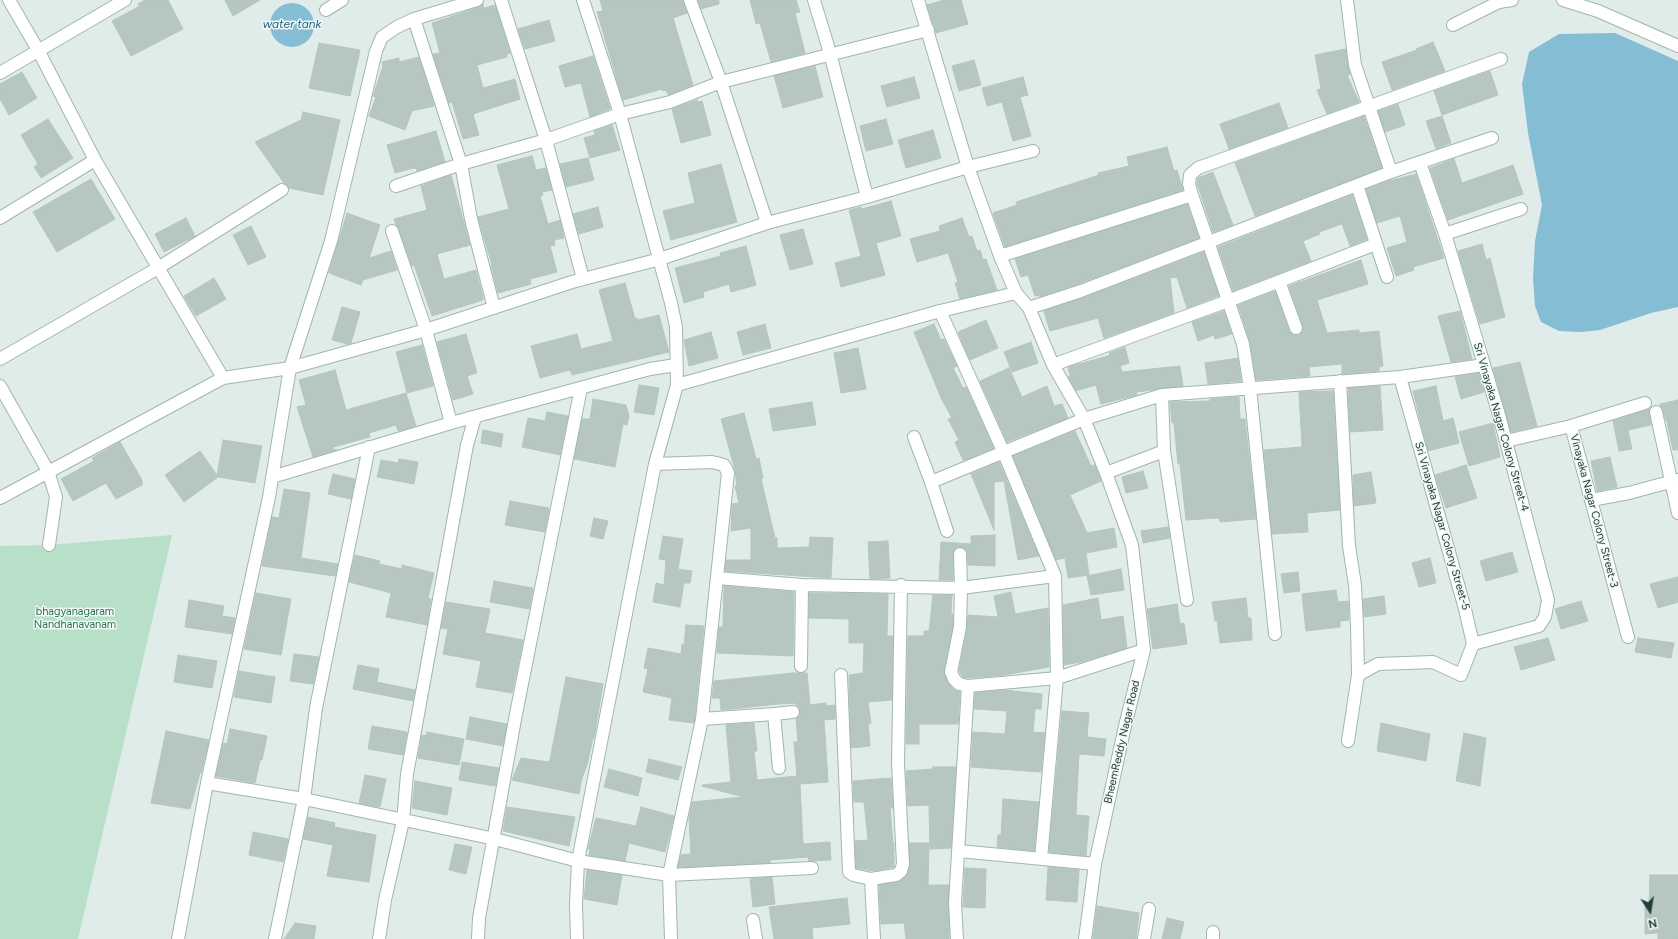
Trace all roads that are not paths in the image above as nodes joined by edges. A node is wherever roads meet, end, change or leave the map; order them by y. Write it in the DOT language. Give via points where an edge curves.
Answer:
graph roads {
  1 [pos="9,0"];
  2 [pos="125,0"];
  3 [pos="342,0"];
  4 [pos="477,0"];
  5 [pos="501,0"];
  6 [pos="583,0"];
  7 [pos="690,0"];
  8 [pos="814,0"];
  9 [pos="918,0"];
  10 [pos="1347,0"];
  11 [pos="1512,0"];
  12 [pos="1563,0"];
  13 [pos="326,10"];
  14 [pos="414,19"];
  15 [pos="1453,25"];
  16 [pos="928,30"];
  17 [pos="1678,46"];
  18 [pos="38,50"];
  19 [pos="830,53"];
  20 [pos="1501,59"];
  21 [pos="0,73"];
  22 [pos="721,82"];
  23 [pos="1368,107"];
  24 [pos="620,114"];
  25 [pos="1492,138"];
  26 [pos="546,140"];
  27 [pos="1032,151"];
  28 [pos="95,160"];
  29 [pos="1420,163"];
  30 [pos="461,164"];
  31 [pos="968,167"];
  32 [pos="1391,172"];
  33 [pos="1357,185"];
  34 [pos="396,186"];
  35 [pos="282,190"];
  36 [pos="1192,195"];
  37 [pos="867,197"];
  38 [pos="1521,209"];
  39 [pos="0,218"];
  40 [pos="767,223"];
  41 [pos="392,232"];
  42 [pos="1445,234"];
  43 [pos="1208,241"];
  44 [pos="1376,244"];
  45 [pos="1000,256"];
  46 [pos="660,259"];
  47 [pos="158,268"];
  48 [pos="1387,277"];
  49 [pos="583,279"];
  50 [pos="1279,281"];
  51 [pos="1016,293"];
  52 [pos="1228,301"];
  53 [pos="494,308"];
  54 [pos="1029,308"];
  55 [pos="940,311"];
  56 [pos="1296,328"];
  57 [pos="426,330"];
  58 [pos="0,359"];
  59 [pos="676,365"];
  60 [pos="1053,365"];
  61 [pos="1484,365"];
  62 [pos="290,368"];
  63 [pos="1400,377"];
  64 [pos="223,378"];
  65 [pos="1340,381"];
  66 [pos="677,385"];
  67 [pos="0,386"];
  68 [pos="581,388"];
  69 [pos="1250,388"];
  70 [pos="1162,395"];
  71 [pos="1645,403"];
  72 [pos="1656,412"];
  73 [pos="475,417"];
  74 [pos="1084,419"];
  75 [pos="451,423"];
  76 [pos="1571,426"];
  77 [pos="914,438"];
  78 [pos="1506,441"];
  79 [pos="369,448"];
  80 [pos="1003,451"];
  81 [pos="1164,451"];
  82 [pos="655,464"];
  83 [pos="48,471"];
  84 [pos="1106,473"];
  85 [pos="272,477"];
  86 [pos="1674,481"];
  87 [pos="931,482"];
  88 [pos="0,498"];
  89 [pos="1591,500"];
  90 [pos="1678,513"];
  91 [pos="948,531"];
  92 [pos="49,545"];
  93 [pos="960,554"];
  94 [pos="1055,576"];
  95 [pos="717,578"];
  96 [pos="802,585"];
  97 [pos="901,585"];
  98 [pos="961,588"];
  99 [pos="1187,600"];
  100 [pos="1276,634"];
  101 [pos="1628,637"];
  102 [pos="1473,644"];
  103 [pos="1144,650"];
  104 [pos="801,666"];
  105 [pos="841,675"];
  106 [pos="1358,675"];
  107 [pos="1057,678"];
  108 [pos="968,686"];
  109 [pos="793,712"];
  110 [pos="774,714"];
  111 [pos="702,720"];
  112 [pos="1348,741"];
  113 [pos="779,768"];
  114 [pos="207,782"];
  115 [pos="304,799"];
  116 [pos="403,820"];
  117 [pos="495,839"];
  118 [pos="959,851"];
  119 [pos="1041,859"];
  120 [pos="578,861"];
  121 [pos="1095,864"];
  122 [pos="812,868"];
  123 [pos="669,875"];
  124 [pos="871,879"];
  125 [pos="1149,909"];
  126 [pos="753,920"];
  127 [pos="178,939"];
  128 [pos="275,939"];
  129 [pos="379,939"];
  130 [pos="478,939"];
  131 [pos="577,939"];
  132 [pos="672,939"];
  133 [pos="756,939"];
  134 [pos="874,939"];
  135 [pos="956,939"];
  136 [pos="1085,939"];
  137 [pos="1144,939"];
  1 -- 18 [label="street"];
  2 -- 18 [label="street"];
  3 -- 13 [label="street"];
  4 -- 14 [label="street"];
  5 -- 26 [label="street"];
  6 -- 24 [label="street"];
  7 -- 22 [label="street"];
  8 -- 19 [label="street"];
  9 -- 16 [label="street, BheemReddy Nagar Road"];
  10 -- 23 [label="street" via="1355,65"];
  11 -- 15 [label="street" via="1499,2"];
  12 -- 17 [label="street" via="1598,11"];
  14 -- 30 [label="street"];
  14 -- 62 [label="street" via="382,37 376,51 331,241"];
  16 -- 19 [label="street"];
  16 -- 31 [label="street, BheemReddy Nagar Road"];
  18 -- 21 [label="street"];
  18 -- 28 [label="street"];
  19 -- 22 [label="street"];
  19 -- 37 [label="street"];
  20 -- 23 [label="street"];
  22 -- 24 [label="street" via="670,102"];
  22 -- 40 [label="street"];
  23 -- 32 [label="street"];
  23 -- 36 [label="street" via="1198,168 1190,176"];
  24 -- 26 [label="street"];
  24 -- 46 [label="street"];
  25 -- 29 [label="street"];
  26 -- 30 [label="street"];
  26 -- 49 [label="street"];
  27 -- 31 [label="street"];
  28 -- 39 [label="street"];
  28 -- 47 [label="street"];
  29 -- 32 [label="street"];
  29 -- 42 [label="street, Sri Vinayaka Nagar Colony Street-4"];
  30 -- 34 [label="street"];
  30 -- 53 [label="street" via="471,219"];
  31 -- 37 [label="street"];
  31 -- 45 [label="street, BheemReddy Nagar Road"];
  32 -- 33 [label="street"];
  33 -- 43 [label="street"];
  33 -- 44 [label="street"];
  35 -- 47 [label="street"];
  36 -- 43 [label="street"];
  36 -- 45 [label="street"];
  37 -- 40 [label="street"];
  38 -- 42 [label="street"];
  40 -- 46 [label="street"];
  41 -- 57 [label="street"];
  42 -- 61 [label="street, Sri Vinayaka Nagar Colony Street-4"];
  43 -- 52 [label="street"];
  43 -- 54 [label="street" via="1081,291"];
  44 -- 48 [label="street"];
  44 -- 50 [label="street"];
  45 -- 51 [label="street, BheemReddy Nagar Road"];
  46 -- 49 [label="street"];
  46 -- 59 [label="street" via="676,327"];
  47 -- 58 [label="street"];
  47 -- 64 [label="street"];
  49 -- 53 [label="street"];
  50 -- 52 [label="street"];
  50 -- 56 [label="street"];
  51 -- 54 [label="street, BheemReddy Nagar Road"];
  51 -- 55 [label="street"];
  52 -- 60 [label="street"];
  52 -- 69 [label="street" via="1243,344"];
  53 -- 57 [label="street"];
  54 -- 60 [label="street, BheemReddy Nagar Road"];
  55 -- 66 [label="street"];
  55 -- 80 [label="street"];
  57 -- 62 [label="street"];
  57 -- 75 [label="street"];
  59 -- 66 [label="street"];
  59 -- 68 [label="street" via="650,369"];
  60 -- 74 [label="street, BheemReddy Nagar Road"];
  61 -- 63 [label="street"];
  61 -- 78 [label="street, Sri Vinayaka Nagar Colony Street-4"];
  62 -- 64 [label="street"];
  62 -- 85 [label="street"];
  63 -- 65 [label="street"];
  63 -- 102 [label="street, Sri Vinayaka Nagar Colony Street-5"];
  64 -- 83 [label="street"];
  65 -- 69 [label="street"];
  65 -- 106 [label="street" via="1349,546 1355,585"];
  66 -- 82 [label="street"];
  67 -- 83 [label="street"];
  68 -- 73 [label="street"];
  68 -- 117 [label="street" via="516,714"];
  69 -- 70 [label="street"];
  69 -- 100 [label="street"];
  70 -- 74 [label="street"];
  70 -- 81 [label="street"];
  71 -- 76 [label="street"];
  72 -- 86 [label="street"];
  73 -- 75 [label="street"];
  73 -- 116 [label="street" via="466,445 414,731"];
  74 -- 80 [label="street"];
  74 -- 84 [label="street, BheemReddy Nagar Road"];
  75 -- 79 [label="street"];
  76 -- 78 [label="street, Vinayaka Nagar Colony Street-3"];
  76 -- 89 [label="street, Vinayaka Nagar Colony Street-3"];
  77 -- 87 [label="street"];
  78 -- 102 [label="street, Sri Vinayaka Nagar Colony Street-4" via="1548,608 1539,626"];
  79 -- 85 [label="street"];
  79 -- 115 [label="street" via="316,708"];
  80 -- 87 [label="street"];
  80 -- 94 [label="street"];
  81 -- 84 [label="street"];
  81 -- 99 [label="street"];
  82 -- 95 [label="street" via="712,462 724,465 728,473"];
  82 -- 120 [label="street"];
  83 -- 88 [label="street"];
  83 -- 92 [label="street" via="56,497"];
  84 -- 103 [label="street, BheemReddy Nagar Road" via="1132,545"];
  85 -- 114 [label="street"];
  86 -- 89 [label="street"];
  86 -- 90 [label="street"];
  87 -- 91 [label="street"];
  89 -- 101 [label="street, Vinayaka Nagar Colony Street-3"];
  93 -- 98 [label="street"];
  94 -- 98 [label="street"];
  94 -- 107 [label="street"];
  95 -- 96 [label="street"];
  95 -- 111 [label="street"];
  96 -- 97 [label="street"];
  96 -- 104 [label="street"];
  97 -- 98 [label="street"];
  97 -- 124 [label="street" via="898,763 903,864 896,875"];
  98 -- 108 [label="street" via="960,628 951,672 959,684"];
  102 -- 106 [label="street" via="1461,675 1433,662 1378,664"];
  103 -- 107 [label="street"];
  103 -- 121 [label="street, BheemReddy Nagar Road"];
  105 -- 124 [label="street" via="848,867 853,875"];
  106 -- 112 [label="street"];
  107 -- 108 [label="street"];
  107 -- 119 [label="street"];
  108 -- 118 [label="street"];
  109 -- 110 [label="street"];
  110 -- 111 [label="street"];
  110 -- 113 [label="street"];
  111 -- 123 [label="street"];
  114 -- 115 [label="street"];
  114 -- 127 [label="street"];
  115 -- 116 [label="street"];
  115 -- 128 [label="street"];
  116 -- 117 [label="street"];
  116 -- 129 [label="street"];
  117 -- 120 [label="street"];
  117 -- 130 [label="street" via="479,918"];
  118 -- 119 [label="street"];
  118 -- 135 [label="street"];
  119 -- 121 [label="street"];
  120 -- 123 [label="street"];
  120 -- 131 [label="street"];
  121 -- 136 [label="street, BheemReddy Nagar Road"];
  122 -- 123 [label="street"];
  123 -- 132 [label="street"];
  124 -- 134 [label="street"];
  125 -- 137 [label="street"];
  126 -- 133 [label="street"];
}
